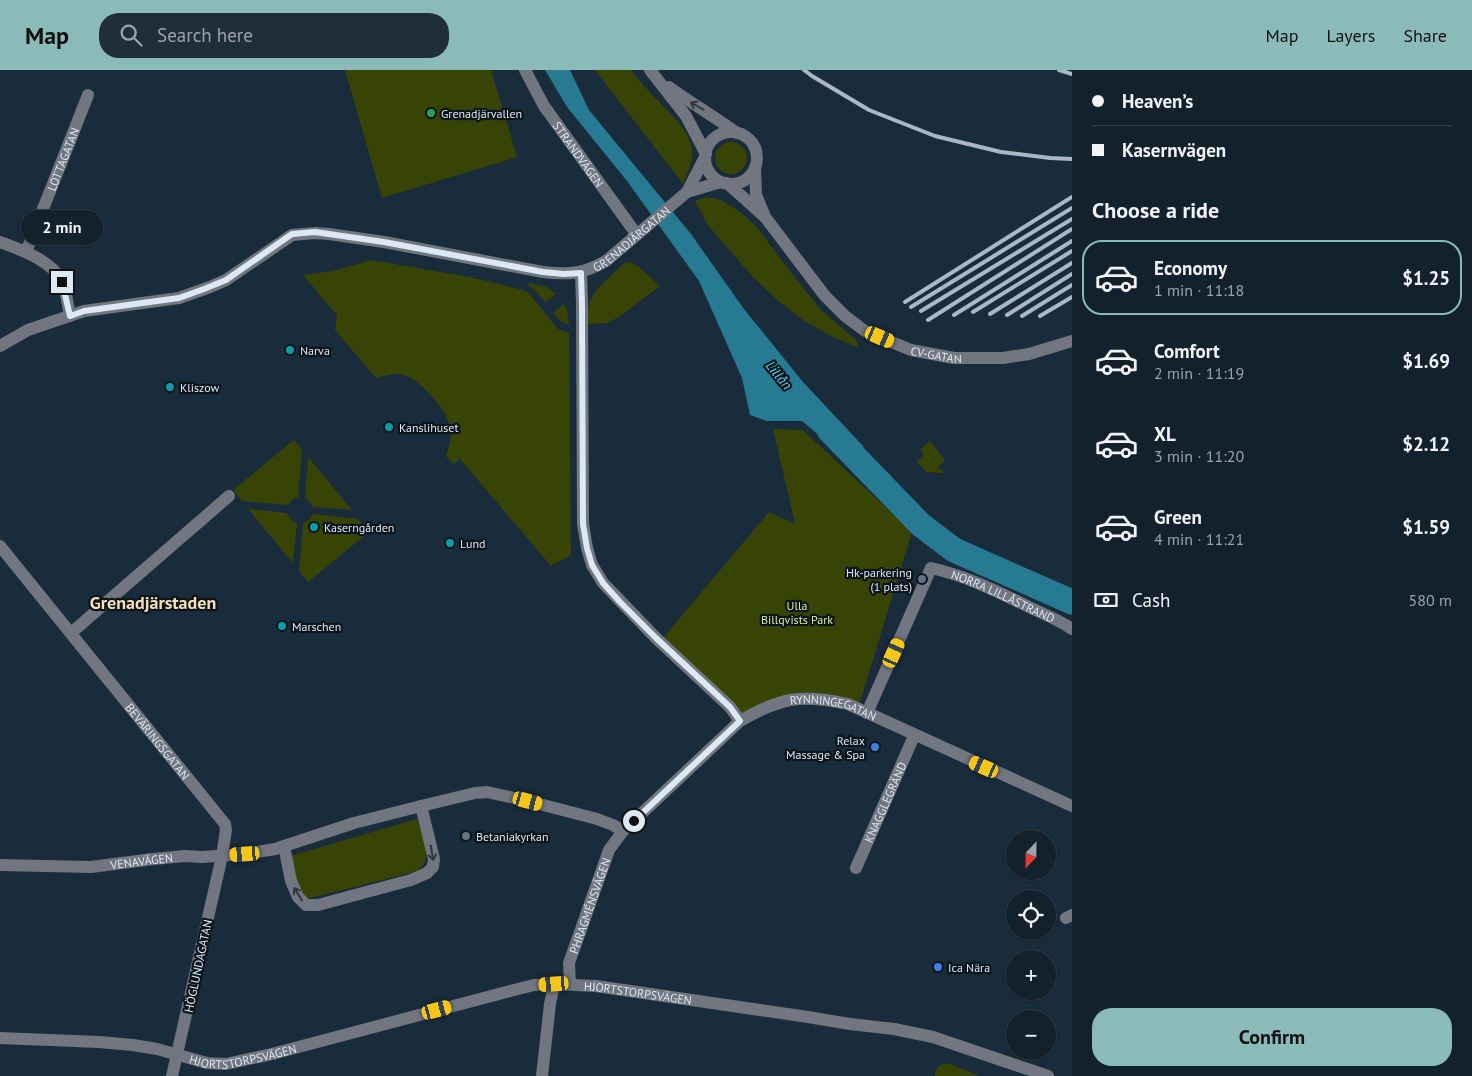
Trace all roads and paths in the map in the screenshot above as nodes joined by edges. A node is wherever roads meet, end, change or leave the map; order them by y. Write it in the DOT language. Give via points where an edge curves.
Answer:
graph roads {
  1 [pos="525,70"];
  2 [pos="653,74"];
  3 [pos="88,95"];
  4 [pos="738,133"];
  5 [pos="705,156"];
  6 [pos="755,168"];
  7 [pos="724,182"];
  8 [pos="687,192"];
  9 [pos="765,217"];
  10 [pos="637,235"];
  11 [pos="0,242"];
  12 [pos="26,252"];
  13 [pos="581,273"];
  14 [pos="70,316"];
  15 [pos="1072,341"];
  16 [pos="0,346"];
  17 [pos="229,496"];
  18 [pos="0,546"];
  19 [pos="1072,629"];
  20 [pos="71,633"];
  21 [pos="867,712"];
  22 [pos="740,721"];
  23 [pos="914,736"];
  24 [pos="420,806"];
  25 [pos="1072,806"];
  26 [pos="623,832"];
  27 [pos="284,846"];
  28 [pos="222,856"];
  29 [pos="0,865"];
  30 [pos="856,868"];
  31 [pos="554,984"];
  32 [pos="570,984"];
  33 [pos="0,1038"];
  34 [pos="177,1055"];
  35 [pos="1010,1070"];
  36 [pos="172,1076"];
  37 [pos="542,1076"];
  38 [pos="1048,1076"];
  1 -- 10 [label="street, STRANDVÄGEN" via="544,106"];
  4 -- 2 [label="street, one-way" via="693,105"];
  2 -- 5 [label="street" via="686,116"];
  3 -- 12 [label="street, LOTTAGATAN"];
  4 -- 5 [label="street" via="725,132 714,138"];
  4 -- 6 [label="street" via="750,140 755,148"];
  5 -- 7 [label="street" via="708,169"];
  5 -- 8 [label="street, GRENADJÄRGATAN"];
  6 -- 7 [label="street" via="744,180"];
  6 -- 9 [label="street, CV-GATAN" via="756,195"];
  7 -- 8 [label="street, GRENADJÄRGATAN"];
  7 -- 9 [label="street, CV-GATAN"];
  8 -- 10 [label="street, GRENADJÄRGATAN"];
  9 -- 15 [label="street, CV-GATAN" via="825,296 845,316 865,331 911,350 954,358 1003,358"];
  10 -- 13 [label="street, GRENADJÄRGATAN" via="606,261"];
  11 -- 12 [label="street"];
  12 -- 14 [label="street" via="48,265 62,282"];
  13 -- 14 [label="street, GRENADJÄRGATAN" via="543,272 315,232 292,234 226,280 179,298 84,311"];
  13 -- 22 [label="street" via="583,524 592,565 620,602 730,707"];
  14 -- 16 [label="street, GRENADJÄRGATAN" via="28,330"];
  17 -- 20 [label="street"];
  18 -- 20 [label="street, BEVÄRINGSGATAN"];
  19 -- 21 [label="street, NORRA LILLÅSTRAND" via="990,588 931,568"];
  20 -- 28 [label="street, BEVÄRINGSGATAN" via="225,824"];
  21 -- 22 [label="street, RYNNINGEGATAN" via="831,700 795,698 756,711"];
  21 -- 23 [label="street, RYNNINGEGATAN"];
  22 -- 26 [label="street, RYNNINGEGATAN"];
  23 -- 25 [label="street, RYNNINGEGATAN"];
  23 -- 30 [label="street, KNAGGLEGRÄND"];
  24 -- 26 [label="street, VENAVÄGEN" via="486,792 597,819"];
  24 -- 27 [label="street, VENAVÄGEN"];
  24 -- 27 [label="street, one-way" via="434,859 427,873 411,880 318,905 306,905 298,897 291,881"];
  26 -- 32 [label="street, PHRAGMÉNSVÄGEN" via="609,850 569,963"];
  27 -- 28 [label="street, VENAVÄGEN"];
  28 -- 29 [label="street, VENAVÄGEN" via="161,858 91,867"];
  28 -- 34 [label="street, HÖGLUNDAGATAN"];
  31 -- 32 [label="street, HJORTSTORPSVÄGEN"];
  31 -- 34 [label="street, HJORTSTORPSVÄGEN" via="534,985 226,1064"];
  31 -- 37 [label="street"];
  32 -- 35 [label="street, HJORTSTORPSVÄGEN" via="894,1029 958,1044"];
  33 -- 34 [label="street, HJORTSTORPSVÄGEN" via="133,1045"];
  34 -- 36 [label="street, HÖGLUNDAGATAN"];
  35 -- 38 [label="street, HJORTSTORPSVÄGEN"];
}
